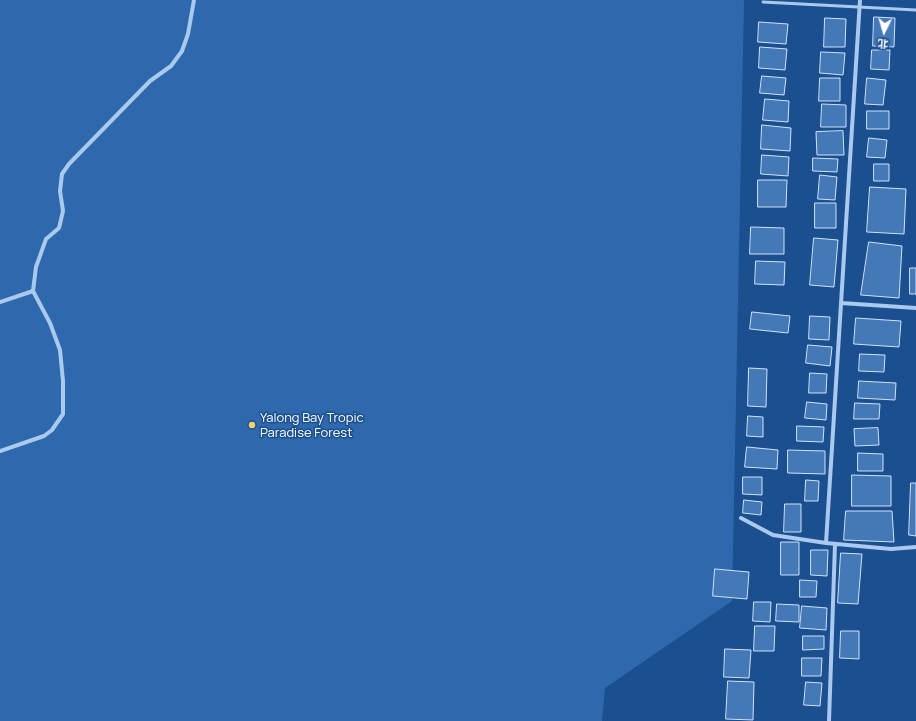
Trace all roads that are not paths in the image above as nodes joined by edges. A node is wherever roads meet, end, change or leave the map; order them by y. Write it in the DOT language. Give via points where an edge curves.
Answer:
graph roads {
  1 [pos="194,0"];
  2 [pos="860,0"];
  3 [pos="763,2"];
  4 [pos="860,7"];
  5 [pos="916,10"];
  6 [pos="33,291"];
  7 [pos="0,302"];
  8 [pos="841,303"];
  9 [pos="916,308"];
  10 [pos="0,451"];
  11 [pos="740,518"];
  12 [pos="826,543"];
  13 [pos="836,544"];
  14 [pos="916,546"];
  15 [pos="829,721"];
  1 -- 6 [label="street" via="188,34 182,51 171,66 150,81 62,174 60,191 63,211 59,228 46,239 36,266"];
  2 -- 4 [label="street"];
  3 -- 4 [label="lane"];
  4 -- 5 [label="lane"];
  4 -- 8 [label="street"];
  6 -- 7 [label="street"];
  6 -- 10 [label="street" via="50,323 60,350 63,414 52,430 44,436"];
  8 -- 9 [label="street"];
  8 -- 12 [label="street"];
  11 -- 12 [label="street" via="773,535"];
  12 -- 13 [label="street"];
  13 -- 14 [label="street" via="891,549"];
  13 -- 15 [label="street"];
}
